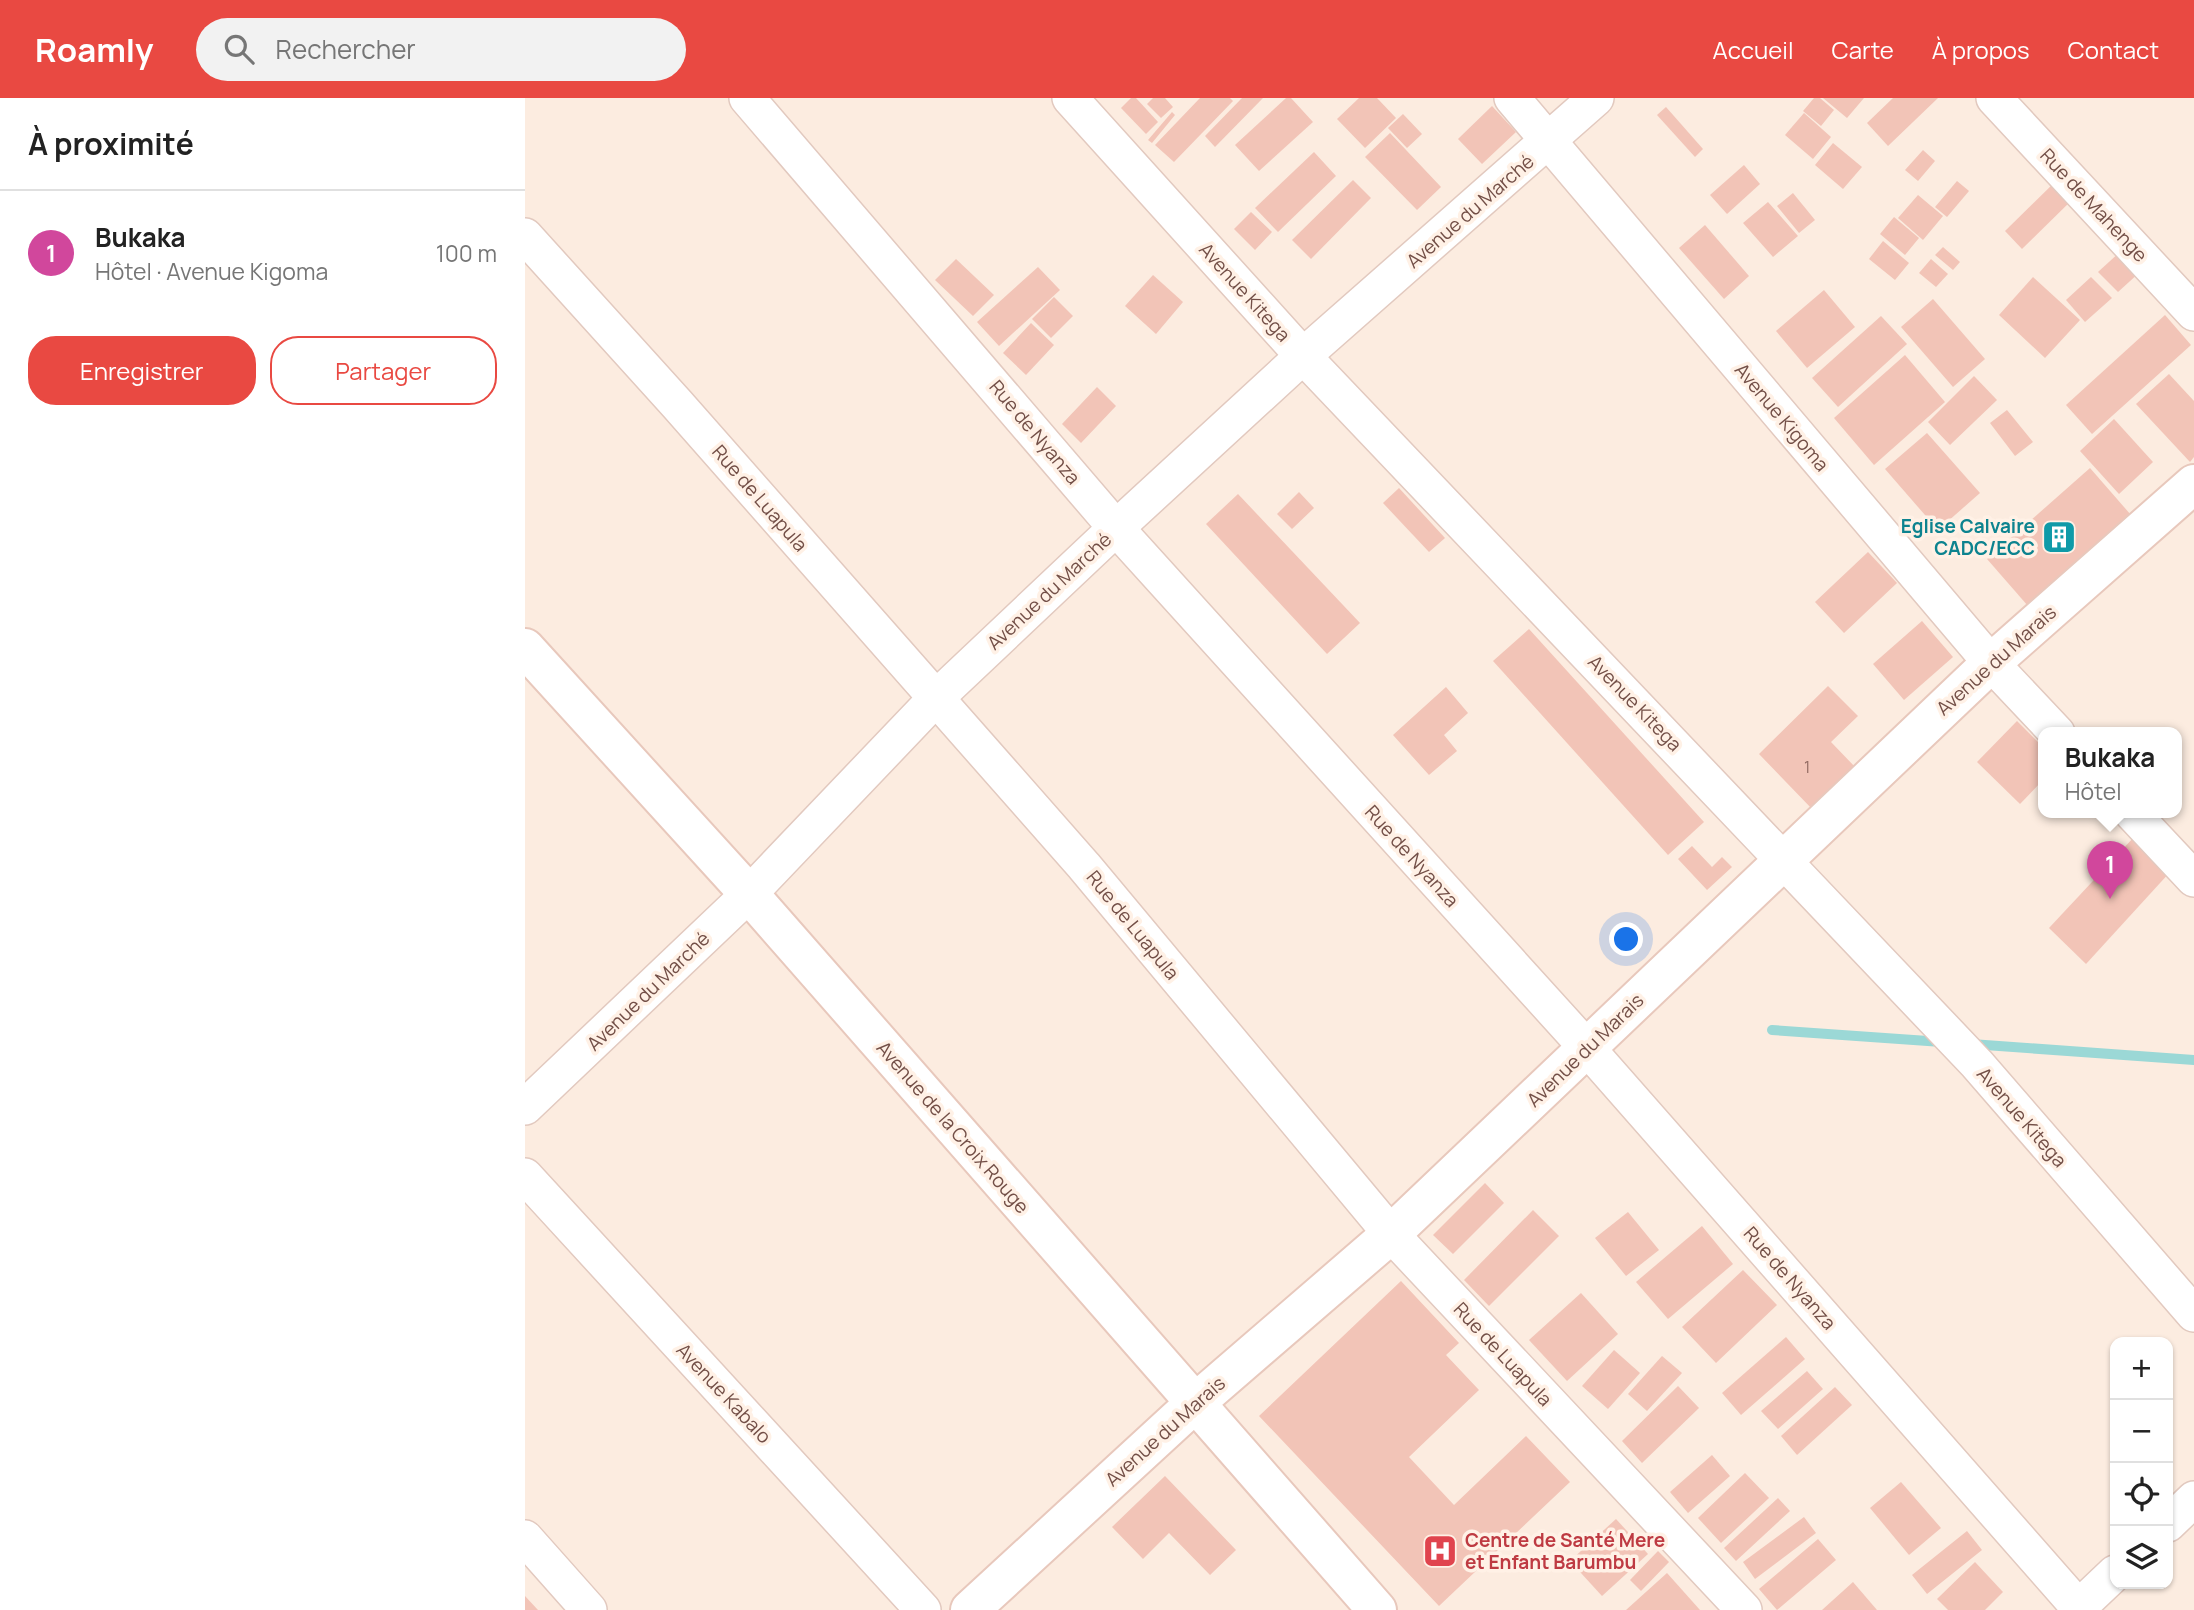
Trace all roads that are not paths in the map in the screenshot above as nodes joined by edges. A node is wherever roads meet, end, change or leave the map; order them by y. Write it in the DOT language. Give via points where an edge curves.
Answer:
graph roads {
  1 [pos="747,98"];
  2 [pos="1070,98"];
  3 [pos="1512,98"];
  4 [pos="1596,98"];
  5 [pos="1994,98"];
  6 [pos="1548,142"];
  7 [pos="525,236"];
  8 [pos="2194,313"];
  9 [pos="1303,356"];
  10 [pos="2194,484"];
  11 [pos="1116,528"];
  12 [pos="525,649"];
  13 [pos="1991,663"];
  14 [pos="936,698"];
  15 [pos="2051,727"];
  16 [pos="2137,818"];
  17 [pos="1784,859"];
  18 [pos="2194,879"];
  19 [pos="750,894"];
  20 [pos="1587,1048"];
  21 [pos="525,1107"];
  22 [pos="525,1176"];
  23 [pos="1391,1234"];
  24 [pos="2194,1314"];
  25 [pos="1194,1404"];
  26 [pos="2194,1499"];
  27 [pos="2173,1519"];
  28 [pos="525,1538"];
  29 [pos="2110,1578"];
  30 [pos="2079,1609"];
  31 [pos="589,1610"];
  32 [pos="923,1610"];
  33 [pos="970,1610"];
  34 [pos="1377,1610"];
  35 [pos="1744,1610"];
  1 -- 11 [label="street, Rue de Nyanza"];
  2 -- 9 [label="street, Avenue Kitega"];
  3 -- 6 [label="street, Avenue Kigoma"];
  4 -- 6 [label="street, Avenue du Marché"];
  5 -- 8 [label="street, Rue de Mahenge"];
  6 -- 9 [label="street, Avenue du Marché"];
  6 -- 13 [label="street, Avenue Kigoma"];
  7 -- 14 [label="street, Rue de Luapula"];
  9 -- 11 [label="street, Avenue du Marché"];
  9 -- 17 [label="street, Avenue Kitega"];
  10 -- 13 [label="street, Avenue du Marais"];
  11 -- 14 [label="street, Avenue du Marché"];
  11 -- 20 [label="street, Rue de Nyanza"];
  12 -- 19 [label="street, Avenue de la Croix Rouge"];
  13 -- 15 [label="street, Avenue Kigoma"];
  13 -- 17 [label="street, Avenue du Marais"];
  14 -- 19 [label="street, Avenue du Marché"];
  14 -- 23 [label="street, Rue de Luapula" via="1084,866"];
  16 -- 18 [label="street"];
  17 -- 20 [label="street, Avenue du Marais"];
  17 -- 24 [label="street, Avenue Kitega" via="1977,1064"];
  19 -- 21 [label="street, Avenue du Marché"];
  19 -- 25 [label="street, Avenue de la Croix Rouge"];
  20 -- 23 [label="street, Avenue du Marais"];
  20 -- 30 [label="street, Rue de Nyanza"];
  22 -- 32 [label="street, Avenue Kabalo"];
  23 -- 25 [label="street, Avenue du Marais"];
  23 -- 35 [label="street, Rue de Luapula"];
  25 -- 33 [label="street, Avenue du Marais"];
  25 -- 34 [label="street, Avenue de la Croix Rouge"];
  26 -- 27 [label="street"];
  28 -- 31 [label="street"];
  29 -- 30 [label="street"];
}
